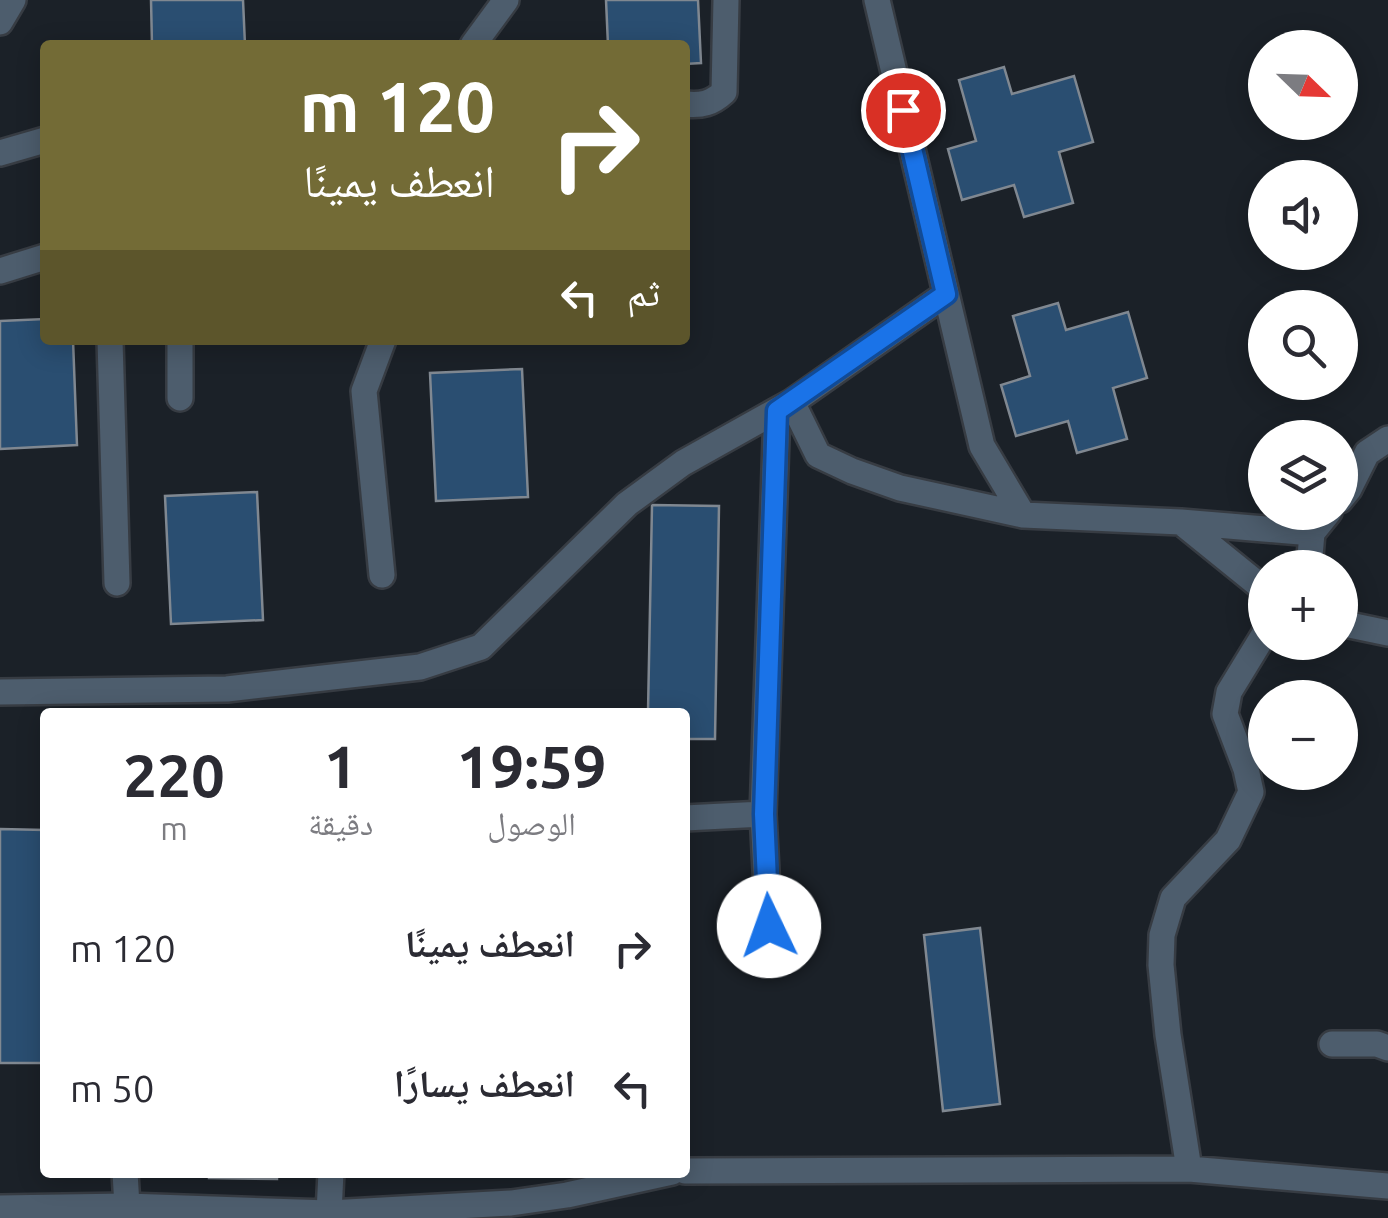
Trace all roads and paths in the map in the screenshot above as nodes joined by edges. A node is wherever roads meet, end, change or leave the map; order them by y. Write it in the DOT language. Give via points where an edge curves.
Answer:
graph roads {
  1 [pos="12,0"];
  2 [pos="506,0"];
  3 [pos="726,0"];
  4 [pos="878,0"];
  5 [pos="0,22"];
  6 [pos="477,40"];
  7 [pos="690,105"];
  8 [pos="40,141"];
  9 [pos="0,153"];
  10 [pos="40,259"];
  11 [pos="0,271"];
  12 [pos="946,294"];
  13 [pos="110,345"];
  14 [pos="180,345"];
  15 [pos="382,345"];
  16 [pos="180,398"];
  17 [pos="784,407"];
  18 [pos="1388,439"];
  19 [pos="1358,472"];
  20 [pos="1024,515"];
  21 [pos="1180,522"];
  22 [pos="1314,530"];
  23 [pos="1312,533"];
  24 [pos="1310,550"];
  25 [pos="382,575"];
  26 [pos="1248,576"];
  27 [pos="117,583"];
  28 [pos="1358,627"];
  29 [pos="1388,633"];
  30 [pos="1249,660"];
  31 [pos="0,692"];
  32 [pos="764,814"];
  33 [pos="690,818"];
  34 [pos="769,926"];
  35 [pos="1332,1044"];
  36 [pos="1388,1048"];
  37 [pos="1189,1169"];
  38 [pos="690,1171"];
  39 [pos="125,1178"];
  40 [pos="330,1178"];
  41 [pos="619,1178"];
  42 [pos="566,1184"];
  43 [pos="1388,1186"];
  44 [pos="126,1206"];
  45 [pos="0,1208"];
  46 [pos="330,1213"];
  1 -- 5 [label="street"];
  2 -- 6 [label="street"];
  3 -- 7 [label="street" via="724,92"];
  4 -- 12 [label="street"];
  8 -- 9 [label="street"];
  10 -- 11 [label="street"];
  12 -- 17 [label="street"];
  12 -- 20 [label="street" via="982,446"];
  13 -- 27 [label="street"];
  14 -- 16 [label="street"];
  15 -- 25 [label="street" via="364,391"];
  17 -- 20 [label="street" via="818,455 900,488"];
  17 -- 31 [label="street" via="683,463 627,504 481,647 420,668 227,688"];
  17 -- 32 [label="street"];
  18 -- 19 [label="street" via="1367,454"];
  20 -- 21 [label="street"];
  21 -- 23 [label="street"];
  21 -- 26 [label="street"];
  22 -- 23 [label="street"];
  23 -- 24 [label="street"];
  28 -- 29 [label="street"];
  30 -- 37 [label="street" via="1229,692 1225,714 1252,792 1228,840 1172,898 1162,935 1168,1035"];
  32 -- 33 [label="street"];
  32 -- 34 [label="street"];
  35 -- 36 [label="street"];
  37 -- 38 [label="street"];
  37 -- 43 [label="street"];
  39 -- 44 [label="street"];
  40 -- 46 [label="street"];
  41 -- 42 [label="street"];
  42 -- 46 [label="street" via="511,1203"];
  44 -- 45 [label="street"];
  44 -- 46 [label="street"];
}
